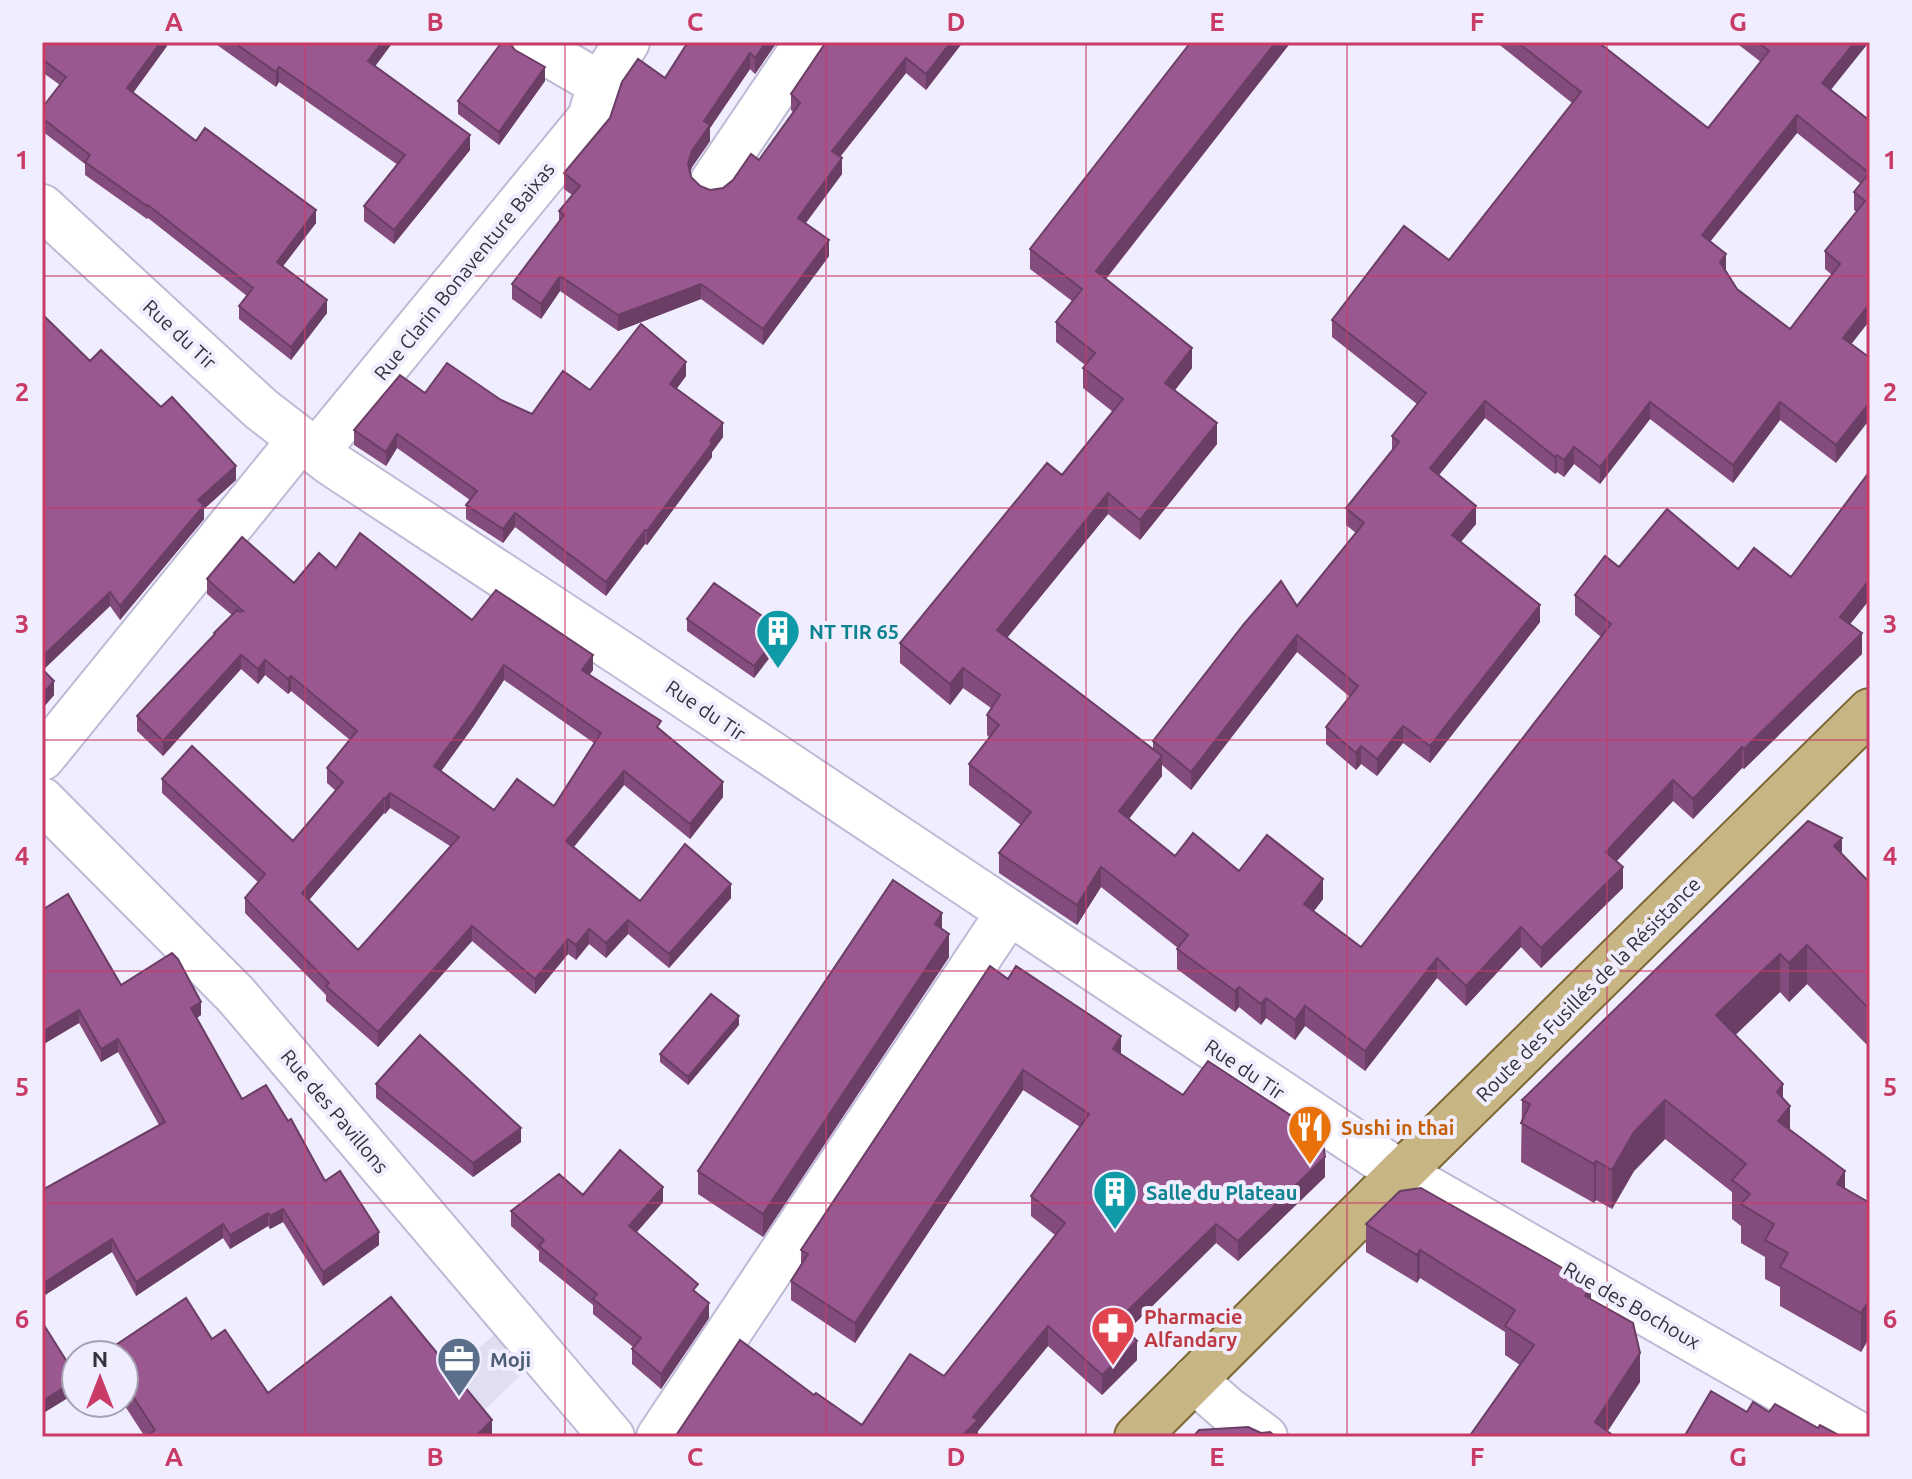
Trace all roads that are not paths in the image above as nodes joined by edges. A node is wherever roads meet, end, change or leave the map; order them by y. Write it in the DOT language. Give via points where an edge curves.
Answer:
graph roads {
  1 [pos="528,42"];
  2 [pos="627,42"];
  3 [pos="807,42"];
  4 [pos="600,84"];
  5 [pos="713,181"];
  6 [pos="42,207"];
  7 [pos="308,446"];
  8 [pos="1870,711"];
  9 [pos="42,758"];
  10 [pos="42,800"];
  11 [pos="1009,912"];
  12 [pos="1401,1173"];
  13 [pos="1194,1380"];
  14 [pos="612,1437"];
  15 [pos="659,1437"];
  16 [pos="1137,1437"];
  17 [pos="1265,1437"];
  18 [pos="1863,1437"];
  1 -- 4 [label="street"];
  2 -- 4 [label="street, Rue Clarin Bonaventure Baixas"];
  3 -- 5 [label="street"];
  4 -- 7 [label="street, Rue Clarin Bonaventure Baixas" via="590,118 453,285"];
  6 -- 7 [label="street, Rue du Tir"];
  7 -- 9 [label="street"];
  7 -- 11 [label="street, Rue du Tir"];
  8 -- 12 [label="main road, Route des Fusillés de la Résistance"];
  10 -- 14 [label="street, Rue des Pavillons" via="236,995"];
  11 -- 12 [label="street, Rue du Tir"];
  11 -- 15 [label="street"];
  12 -- 13 [label="main road, Route des Fusillés de la Résistance"];
  12 -- 18 [label="street, Rue des Bochoux"];
  13 -- 16 [label="main road, Route des Fusillés de la Résistance"];
  13 -- 17 [label="street"];
}
